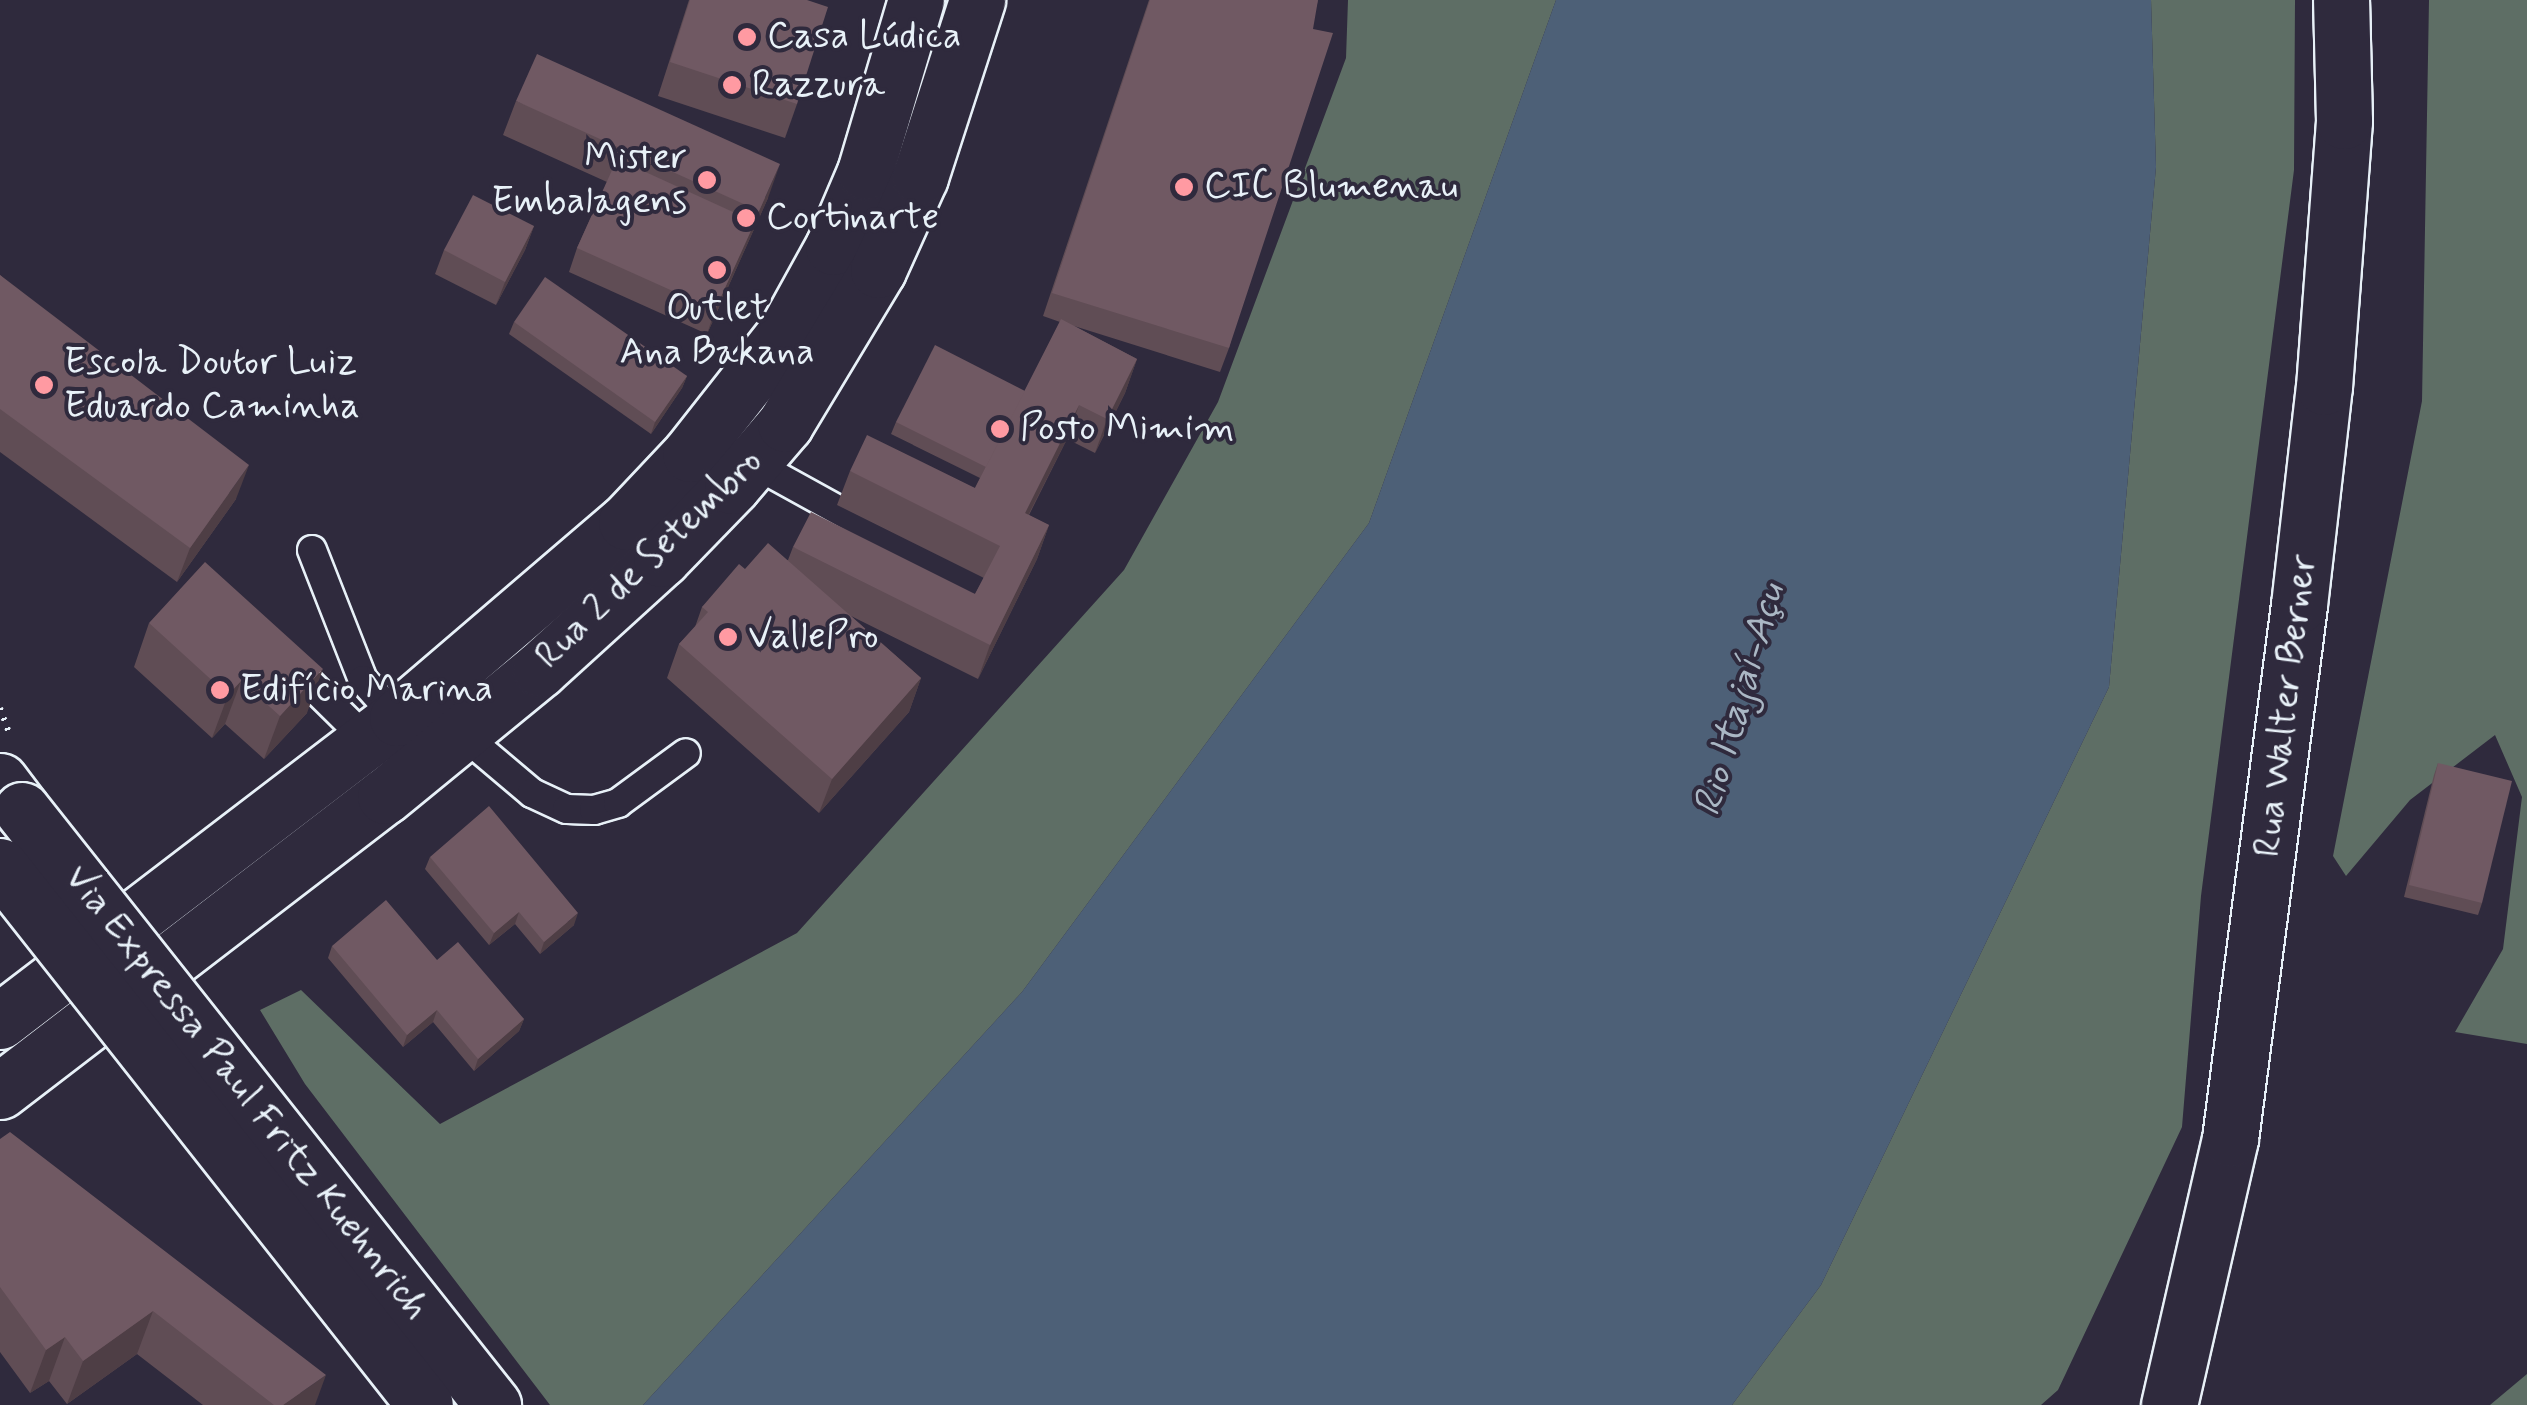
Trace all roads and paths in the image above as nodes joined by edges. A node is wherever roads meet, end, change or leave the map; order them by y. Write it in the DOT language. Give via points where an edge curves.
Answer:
graph roads {
  1 [pos="916,0"];
  2 [pos="977,0"];
  3 [pos="2340,0"];
  4 [pos="752,462"];
  5 [pos="312,550"];
  6 [pos="972,584"];
  7 [pos="276,651"];
  8 [pos="382,730"];
  9 [pos="461,733"];
  10 [pos="686,753"];
  11 [pos="11,795"];
  12 [pos="0,866"];
  13 [pos="0,1021"];
  14 [pos="0,1091"];
  15 [pos="425,1405"];
  16 [pos="493,1405"];
  17 [pos="2170,1405"];
  1 -- 8 [label="main road, Rua 2 de Setembro" via="866,172 786,332 690,454 626,522"];
  2 -- 4 [label="main road, Rua 2 de Setembro" via="900,226 828,359"];
  3 -- 17 [label="main road, Rua Walter Berner" via="2344,121 2300,605 2230,1140"];
  4 -- 6 [label="lane"];
  4 -- 9 [label="main road, Rua 2 de Setembro" via="661,559"];
  5 -- 8 [label="lane"];
  7 -- 8 [label="lane"];
  8 -- 13 [label="main road, Rua 2 de Setembro"];
  9 -- 10 [label="lane" via="532,793 566,809 618,803"];
  9 -- 14 [label="main road, Rua 2 de Setembro"];
  11 -- 16 [label="main road, Via Expressa Paul Fritz Kuehnrich, bridge"];
  12 -- 15 [label="main road, Via Expressa Paul Fritz Kuehnrich, bridge"];
}
